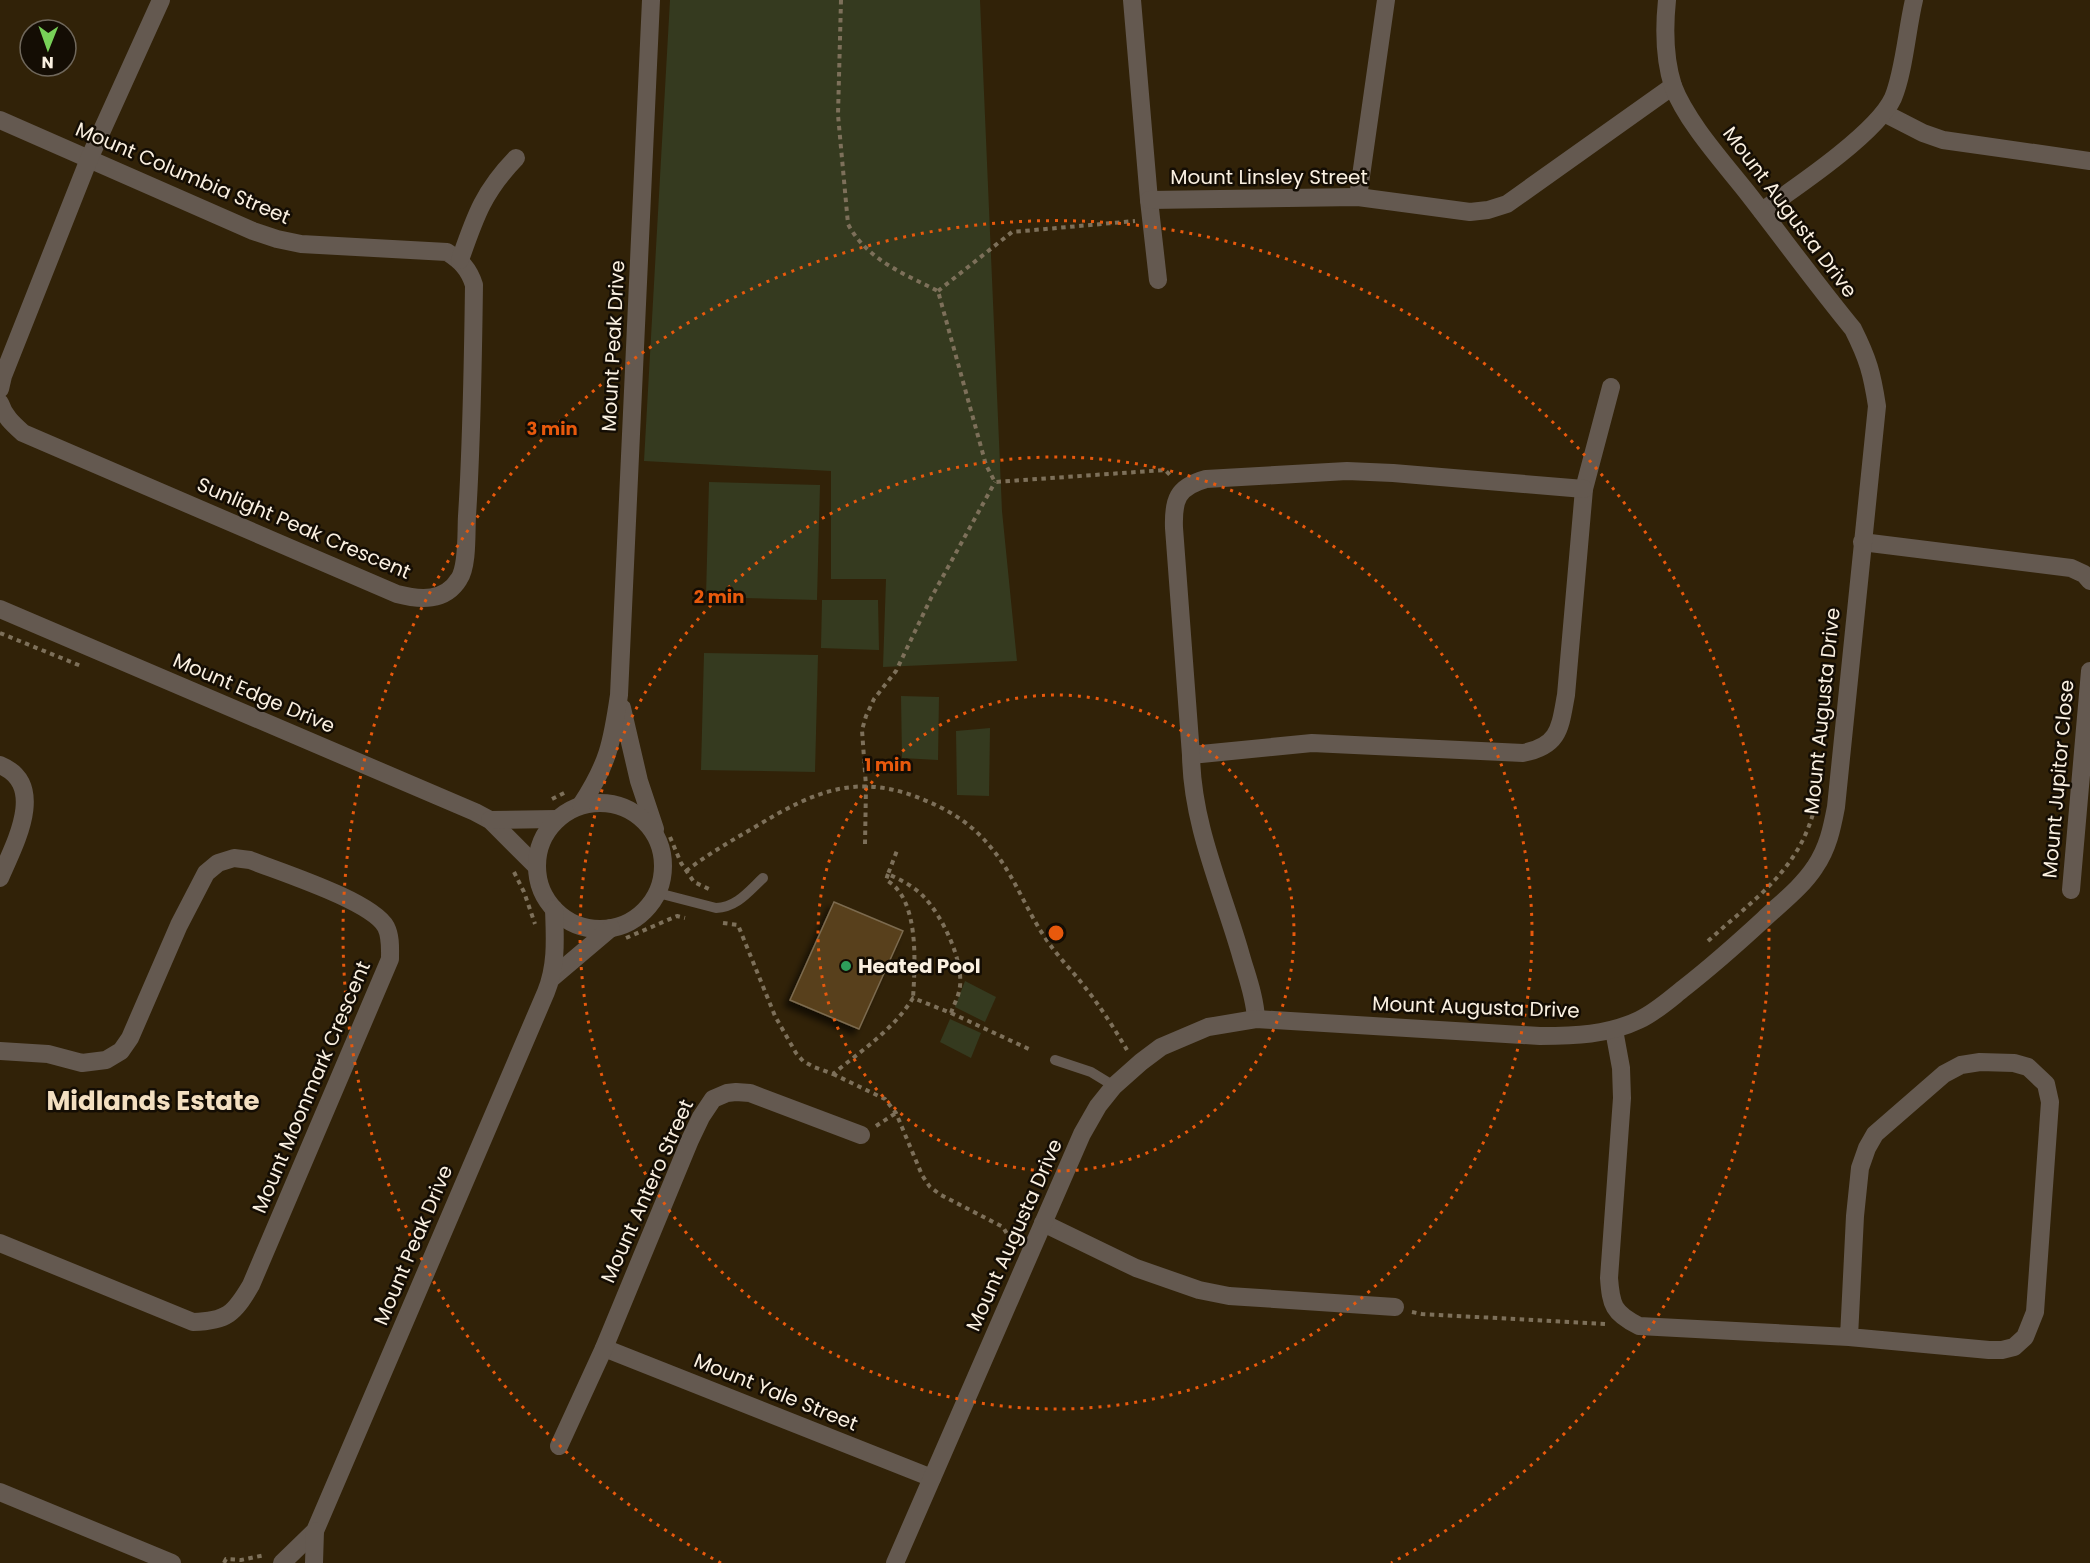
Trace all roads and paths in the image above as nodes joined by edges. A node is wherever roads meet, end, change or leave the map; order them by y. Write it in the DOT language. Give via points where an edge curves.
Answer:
graph roads {
  1 [pos="161,0"];
  2 [pos="651,0"];
  3 [pos="841,0"];
  4 [pos="1132,0"];
  5 [pos="1386,0"];
  6 [pos="1667,0"];
  7 [pos="1914,0"];
  8 [pos="1673,86"];
  9 [pos="1884,113"];
  10 [pos="0,120"];
  11 [pos="516,158"];
  12 [pos="89,159"];
  13 [pos="2090,160"];
  14 [pos="1358,197"];
  15 [pos="1149,200"];
  16 [pos="1762,211"];
  17 [pos="1151,220"];
  18 [pos="460,260"];
  19 [pos="1158,280"];
  20 [pos="938,291"];
  21 [pos="1611,387"];
  22 [pos="0,389"];
  23 [pos="0,403"];
  24 [pos="995,482"];
  25 [pos="1183,488"];
  26 [pos="1584,489"];
  27 [pos="1862,542"];
  28 [pos="2090,581"];
  29 [pos="0,609"];
  30 [pos="2090,671"];
  31 [pos="619,695"];
  32 [pos="1191,755"];
  33 [pos="0,765"];
  34 [pos="866,786"];
  35 [pos="1818,795"];
  36 [pos="580,805"];
  37 [pos="557,819"];
  38 [pos="490,820"];
  39 [pos="657,837"];
  40 [pos="865,844"];
  41 [pos="898,848"];
  42 [pos="537,867"];
  43 [pos="686,871"];
  44 [pos="888,874"];
  45 [pos="0,878"];
  46 [pos="763,878"];
  47 [pos="2071,890"];
  48 [pos="658,893"];
  49 [pos="554,909"];
  50 [pos="716,923"];
  51 [pos="611,928"];
  52 [pos="1703,946"];
  53 [pos="552,978"];
  54 [pos="913,998"];
  55 [pos="951,1013"];
  56 [pos="1256,1019"];
  57 [pos="1614,1030"];
  58 [pos="1133,1047"];
  59 [pos="1031,1050"];
  60 [pos="0,1051"];
  61 [pos="1127,1051"];
  62 [pos="1055,1060"];
  63 [pos="833,1074"];
  64 [pos="1108,1082"];
  65 [pos="861,1136"];
  66 [pos="1043,1223"];
  67 [pos="1019,1235"];
  68 [pos="0,1243"];
  69 [pos="1014,1246"];
  70 [pos="1010,1257"];
  71 [pos="1395,1307"];
  72 [pos="1639,1326"];
  73 [pos="1849,1337"];
  74 [pos="604,1348"];
  75 [pos="559,1446"];
  76 [pos="932,1478"];
  77 [pos="0,1492"];
  78 [pos="315,1531"];
  79 [pos="172,1563"];
  80 [pos="282,1563"];
  81 [pos="314,1563"];
  82 [pos="894,1563"];
  1 -- 12 [label="street"];
  2 -- 31 [label="street, Mount Peak Drive"];
  3 -- 20 [label="path" via="838,115 848,224 854,236 890,267"];
  4 -- 15 [label="street, Mount Linsley Street"];
  5 -- 14 [label="street"];
  6 -- 8 [label="street, Mount Augusta Drive" via="1664,34"];
  7 -- 9 [label="street" via="1898,82"];
  8 -- 14 [label="street, Mount Linsley Street" via="1507,204 1470,212"];
  8 -- 16 [label="street, Mount Augusta Drive" via="1687,114"];
  9 -- 13 [label="street" via="1943,140"];
  9 -- 16 [label="street" via="1868,130"];
  10 -- 12 [label="street, Mount Columbia Street"];
  11 -- 18 [label="street" via="497,177 477,211"];
  12 -- 18 [label="street, Mount Columbia Street" via="277,239 301,244 447,252"];
  12 -- 22 [label="street"];
  14 -- 15 [label="street, Mount Linsley Street"];
  15 -- 17 [label="street, Mount Linsley Street"];
  16 -- 27 [label="street, Mount Augusta Drive" via="1853,330 1868,359 1876,406"];
  17 -- 19 [label="street, Mount Linsley Street"];
  17 -- 20 [label="path" via="1012,232"];
  18 -- 23 [label="street, Sunlight Peak Crescent" via="474,285 472,440 465,556 460,578 430,599 397,594 23,433 10,422"];
  20 -- 24 [label="path" via="986,465"];
  21 -- 26 [label="street"];
  24 -- 25 [label="path" via="1165,470"];
  24 -- 34 [label="path" via="896,671 866,716 862,730"];
  25 -- 26 [label="street" via="1206,478 1347,471"];
  25 -- 32 [label="street" via="1173,512"];
  26 -- 32 [label="street" via="1566,695 1561,725 1556,737 1546,745 1523,753 1312,743"];
  27 -- 28 [label="street" via="2071,568"];
  27 -- 57 [label="street, Mount Augusta Drive" via="1836,807 1824,852 1798,887 1728,952 1659,1007"];
  29 -- 38 [label="street, Mount Edge Drive"];
  30 -- 47 [label="street, Mount Jupitor Close"];
  31 -- 36 [label="street, Mount Peak Drive" via="612,744 604,767"];
  31 -- 39 [label="street, Mount Peak Drive"];
  32 -- 56 [label="street" via="1201,830 1249,983"];
  33 -- 45 [label="street" via="21,782 25,808"];
  34 -- 40 [label="path"];
  34 -- 43 [label="path" via="817,794 785,809"];
  34 -- 61 [label="path" via="888,787 938,806 986,841 1007,866 1041,932 1084,986"];
  35 -- 52 [label="path" via="1802,846 1781,875"];
  36 -- 37 [label="street, Mount Peak Drive"];
  36 -- 39 [label="street, Mount Peak Drive" via="598,802 625,807 647,822"];
  37 -- 38 [label="street, Mount Edge Drive"];
  37 -- 42 [label="street, Mount Peak Drive" via="542,840"];
  38 -- 42 [label="street, Mount Edge Drive"];
  39 -- 48 [label="street, Mount Peak Drive" via="664,865"];
  41 -- 44 [label="path"];
  42 -- 49 [label="street, Mount Peak Drive" via="544,894"];
  44 -- 54 [label="path" via="886,880 896,885 902,895 912,926"];
  44 -- 55 [label="path" via="925,897 946,930 960,985"];
  46 -- 48 [label="lane" via="726,908"];
  48 -- 51 [label="street, Mount Peak Drive" via="639,916"];
  49 -- 51 [label="street, Mount Peak Drive" via="580,926"];
  49 -- 53 [label="street, Mount Peak Drive"];
  50 -- 63 [label="path" via="738,925 796,1053 808,1064"];
  51 -- 53 [label="street, Mount Peak Drive"];
  53 -- 78 [label="street, Mount Peak Drive"];
  54 -- 55 [label="path"];
  54 -- 63 [label="path" via="889,1029"];
  55 -- 59 [label="path"];
  56 -- 57 [label="street, Mount Augusta Drive" via="1540,1036"];
  56 -- 64 [label="street, Mount Augusta Drive" via="1208,1027 1161,1047"];
  57 -- 72 [label="street" via="1622,1098 1611,1297 1616,1311"];
  58 -- 61 [label="path"];
  60 -- 68 [label="street, Mount Moonmark Crescent" via="48,1054 82,1063 106,1060 121,1051 179,925 206,873 218,863 234,858 250,860 343,897 372,912 386,927 390,959 251,1286 233,1312 213,1321 193,1322"];
  61 -- 64 [label="path"];
  62 -- 64 [label="lane"];
  63 -- 69 [label="path" via="885,1099 896,1113 930,1187 1003,1227"];
  64 -- 66 [label="street, Mount Augusta Drive"];
  65 -- 74 [label="street, Mount Antero Street" via="750,1093 726,1093 713,1099 690,1140"];
  66 -- 71 [label="street" via="1136,1268 1199,1290 1228,1296"];
  66 -- 76 [label="street, Mount Augusta Drive"];
  67 -- 69 [label="path"];
  69 -- 70 [label="path"];
  71 -- 72 [label="path" via="1422,1314"];
  72 -- 73 [label="street"];
  73 -- 73 [label="street" via="1989,1350 2014,1347 2025,1337 2035,1312 2050,1102 2046,1084 2028,1067 1991,1062 1961,1065 1944,1074 1875,1134 1860,1168"];
  74 -- 75 [label="street, Mount Antero Street"];
  74 -- 76 [label="street, Mount Yale Street"];
  76 -- 82 [label="street, Mount Augusta Drive"];
  77 -- 79 [label="street"];
  78 -- 80 [label="street, Mount Peak Drive"];
  78 -- 81 [label="street, Mount Peak Drive"];
}
